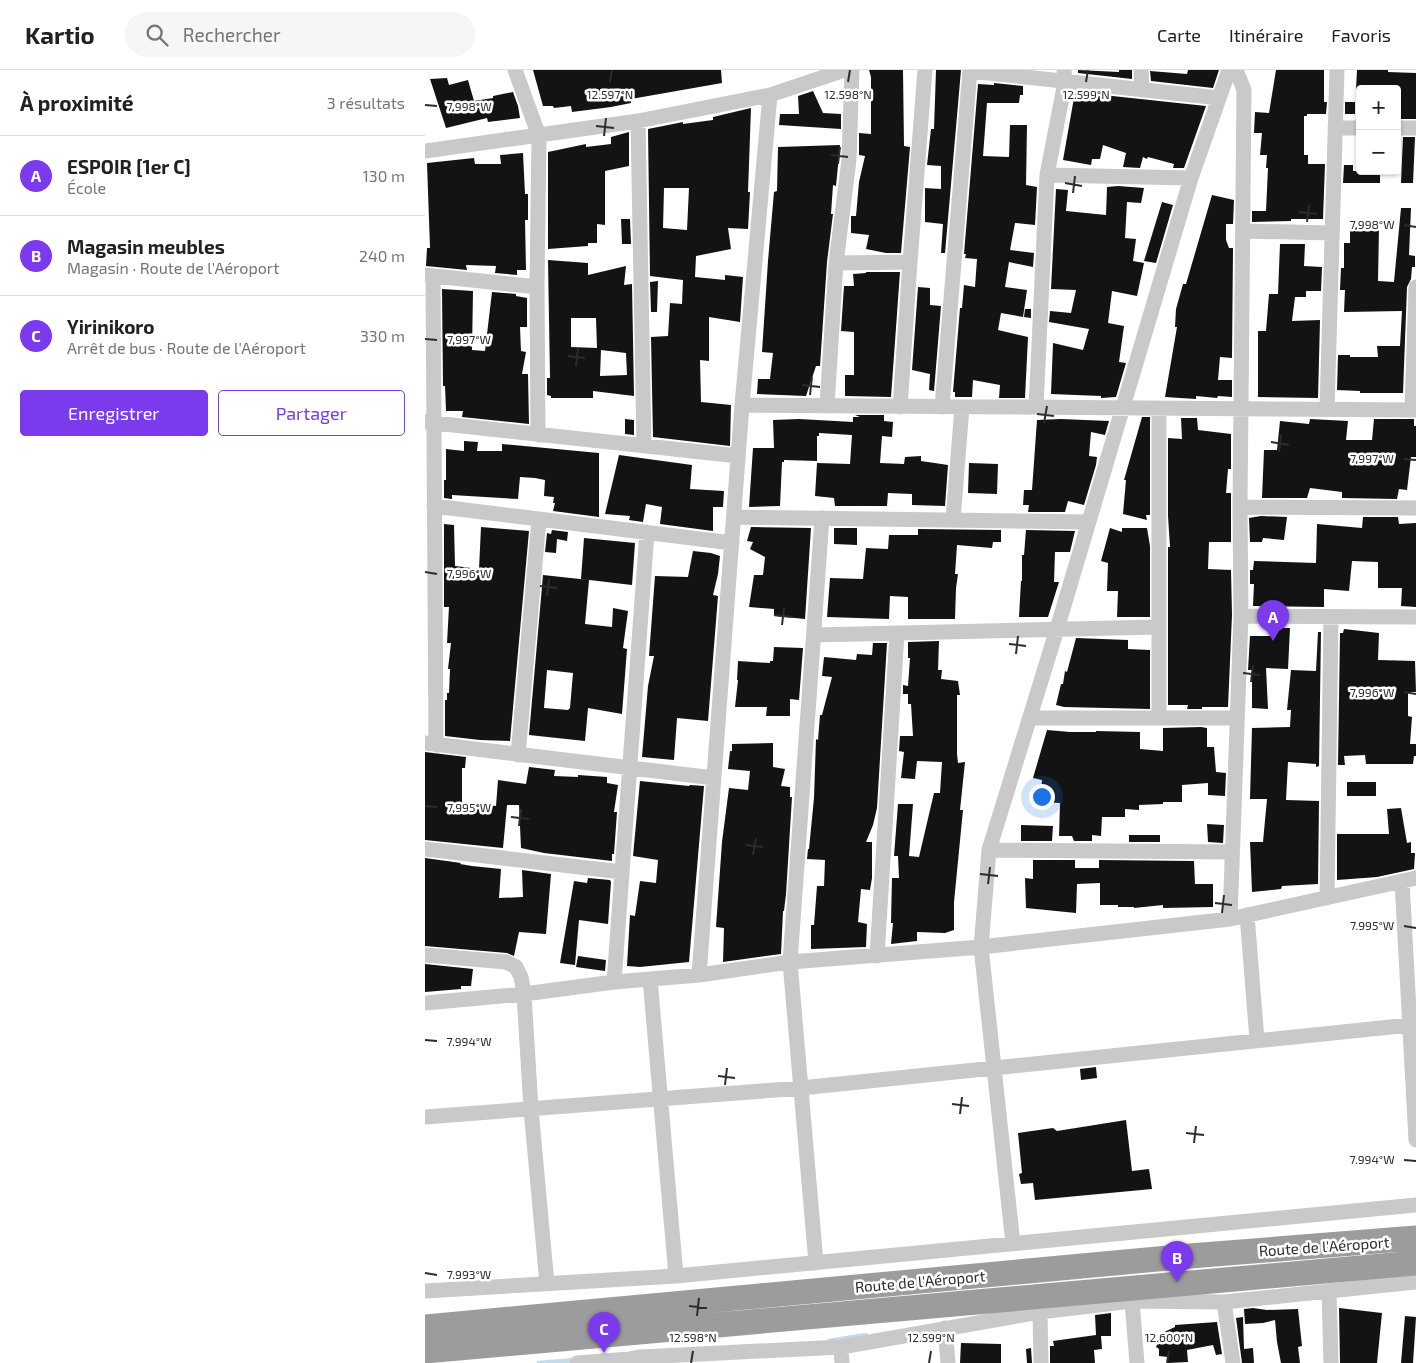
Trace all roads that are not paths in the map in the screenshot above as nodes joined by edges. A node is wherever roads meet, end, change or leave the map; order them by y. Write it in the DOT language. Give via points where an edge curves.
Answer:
graph roads {
  1 [pos="515,70"];
  2 [pos="845,70"];
  3 [pos="852,70"];
  4 [pos="925,70"];
  5 [pos="970,70"];
  6 [pos="1141,70"];
  7 [pos="1229,70"];
  8 [pos="1236,70"];
  9 [pos="1337,70"];
  10 [pos="1064,76"];
  11 [pos="1142,90"];
  12 [pos="770,95"];
  13 [pos="1219,98"];
  14 [pos="639,122"];
  15 [pos="1335,128"];
  16 [pos="1356,128"];
  17 [pos="1401,128"];
  18 [pos="1416,128"];
  19 [pos="539,136"];
  20 [pos="425,151"];
  21 [pos="1047,175"];
  22 [pos="1191,178"];
  23 [pos="1243,231"];
  24 [pos="1332,233"];
  25 [pos="910,262"];
  26 [pos="836,263"];
  27 [pos="429,275"];
  28 [pos="537,287"];
  29 [pos="1416,287"];
  30 [pos="1416,304"];
  31 [pos="742,405"];
  32 [pos="827,406"];
  33 [pos="900,406"];
  34 [pos="941,407"];
  35 [pos="963,407"];
  36 [pos="1036,407"];
  37 [pos="1123,408"];
  38 [pos="1159,408"];
  39 [pos="1241,409"];
  40 [pos="1327,409"];
  41 [pos="1414,410"];
  42 [pos="429,423"];
  43 [pos="538,435"];
  44 [pos="644,446"];
  45 [pos="738,456"];
  46 [pos="434,506"];
  47 [pos="1240,507"];
  48 [pos="1416,508"];
  49 [pos="734,517"];
  50 [pos="822,518"];
  51 [pos="539,519"];
  52 [pos="953,520"];
  53 [pos="1089,522"];
  54 [pos="647,532"];
  55 [pos="732,543"];
  56 [pos="1241,616"];
  57 [pos="1331,617"];
  58 [pos="1416,618"];
  59 [pos="1159,627"];
  60 [pos="1057,629"];
  61 [pos="897,633"];
  62 [pos="814,635"];
  63 [pos="1030,718"];
  64 [pos="1159,718"];
  65 [pos="1237,718"];
  66 [pos="430,744"];
  67 [pos="518,755"];
  68 [pos="630,768"];
  69 [pos="714,778"];
  70 [pos="425,849"];
  71 [pos="989,850"];
  72 [pos="1232,852"];
  73 [pos="622,872"];
  74 [pos="1409,879"];
  75 [pos="1327,898"];
  76 [pos="1247,916"];
  77 [pos="1230,919"];
  78 [pos="981,947"];
  79 [pos="425,955"];
  80 [pos="877,956"];
  81 [pos="790,962"];
  82 [pos="699,975"];
  83 [pos="650,979"];
  84 [pos="614,982"];
  85 [pos="524,994"];
  86 [pos="425,1003"];
  87 [pos="1410,1024"];
  88 [pos="1257,1040"];
  89 [pos="994,1068"];
  90 [pos="801,1088"];
  91 [pos="660,1099"];
  92 [pos="531,1108"];
  93 [pos="425,1116"];
  94 [pos="1416,1140"];
  95 [pos="1416,1205"];
  96 [pos="1416,1238"];
  97 [pos="1013,1244"];
  98 [pos="815,1263"];
  99 [pos="1416,1263"];
  100 [pos="676,1276"];
  101 [pos="1416,1282"];
  102 [pos="547,1284"];
  103 [pos="425,1291"];
  104 [pos="1329,1291"];
  105 [pos="1132,1301"];
  106 [pos="1225,1302"];
  107 [pos="1040,1312"];
  108 [pos="425,1327"];
  109 [pos="945,1328"];
  110 [pos="841,1347"];
  111 [pos="425,1351"];
  112 [pos="729,1358"];
  113 [pos="630,1361"];
  114 [pos="577,1363"];
  115 [pos="842,1363"];
  116 [pos="948,1363"];
  117 [pos="1041,1363"];
  118 [pos="1137,1363"];
  119 [pos="1233,1363"];
  120 [pos="1331,1363"];
  1 -- 19 [label="street"];
  2 -- 12 [label="street"];
  3 -- 26 [label="street" via="849,160"];
  4 -- 25 [label="street"];
  5 -- 10 [label="street"];
  5 -- 34 [label="street"];
  6 -- 11 [label="street"];
  7 -- 13 [label="street"];
  8 -- 23 [label="street" via="1244,90"];
  9 -- 15 [label="street"];
  10 -- 11 [label="street"];
  10 -- 21 [label="street"];
  11 -- 13 [label="street"];
  12 -- 14 [label="street"];
  12 -- 31 [label="street"];
  13 -- 22 [label="street"];
  14 -- 19 [label="street"];
  14 -- 44 [label="street"];
  15 -- 16 [label="street"];
  15 -- 24 [label="street"];
  17 -- 18 [label="street"];
  19 -- 20 [label="street"];
  19 -- 28 [label="street"];
  21 -- 22 [label="street"];
  21 -- 36 [label="street"];
  22 -- 37 [label="street"];
  23 -- 24 [label="street"];
  23 -- 39 [label="street"];
  24 -- 40 [label="street"];
  25 -- 26 [label="street"];
  25 -- 33 [label="street"];
  26 -- 32 [label="street"];
  27 -- 28 [label="street"];
  27 -- 42 [label="street"];
  28 -- 43 [label="street"];
  29 -- 30 [label="street"];
  30 -- 41 [label="street"];
  31 -- 32 [label="street"];
  31 -- 45 [label="street"];
  32 -- 33 [label="street"];
  33 -- 34 [label="street"];
  34 -- 35 [label="street"];
  35 -- 36 [label="street"];
  35 -- 52 [label="street"];
  36 -- 37 [label="street"];
  37 -- 38 [label="street"];
  37 -- 53 [label="street"];
  38 -- 39 [label="street"];
  38 -- 59 [label="street"];
  39 -- 40 [label="street"];
  39 -- 47 [label="street"];
  40 -- 41 [label="street"];
  42 -- 43 [label="street"];
  42 -- 46 [label="street"];
  43 -- 44 [label="street"];
  44 -- 45 [label="street"];
  45 -- 49 [label="street"];
  46 -- 51 [label="street"];
  46 -- 66 [label="street"];
  47 -- 48 [label="street"];
  47 -- 56 [label="street"];
  49 -- 50 [label="street"];
  49 -- 55 [label="street"];
  50 -- 52 [label="street"];
  50 -- 62 [label="street"];
  51 -- 54 [label="street"];
  51 -- 67 [label="street"];
  52 -- 53 [label="street"];
  53 -- 60 [label="street"];
  54 -- 55 [label="street"];
  54 -- 68 [label="street"];
  55 -- 69 [label="street"];
  56 -- 57 [label="street"];
  56 -- 65 [label="street"];
  57 -- 58 [label="street"];
  57 -- 75 [label="street"];
  59 -- 60 [label="street"];
  59 -- 64 [label="street"];
  60 -- 61 [label="street"];
  60 -- 63 [label="street"];
  61 -- 62 [label="street"];
  61 -- 80 [label="street"];
  62 -- 81 [label="street"];
  63 -- 64 [label="street"];
  63 -- 71 [label="street"];
  64 -- 65 [label="street"];
  65 -- 72 [label="street"];
  66 -- 67 [label="street"];
  67 -- 68 [label="street"];
  68 -- 69 [label="street"];
  68 -- 73 [label="street"];
  69 -- 82 [label="street"];
  70 -- 73 [label="street"];
  71 -- 72 [label="street"];
  71 -- 78 [label="street"];
  72 -- 77 [label="street"];
  73 -- 84 [label="street"];
  74 -- 75 [label="street"];
  74 -- 87 [label="street"];
  75 -- 76 [label="street"];
  76 -- 77 [label="street"];
  76 -- 88 [label="street"];
  77 -- 78 [label="street"];
  78 -- 80 [label="street"];
  78 -- 89 [label="street"];
  79 -- 85 [label="street" via="506,962 516,967"];
  80 -- 81 [label="street"];
  81 -- 82 [label="street"];
  81 -- 90 [label="street"];
  82 -- 83 [label="street"];
  83 -- 84 [label="street"];
  83 -- 91 [label="street"];
  84 -- 85 [label="street"];
  85 -- 86 [label="street"];
  85 -- 92 [label="street"];
  87 -- 88 [label="street"];
  87 -- 94 [label="street"];
  88 -- 89 [label="street"];
  89 -- 90 [label="street"];
  89 -- 97 [label="street"];
  90 -- 91 [label="street"];
  90 -- 98 [label="street"];
  91 -- 92 [label="street"];
  91 -- 100 [label="street"];
  92 -- 93 [label="street"];
  92 -- 102 [label="street"];
  95 -- 97 [label="street"];
  96 -- 108 [label="highway, Route de l'Aéroport"];
  97 -- 98 [label="street"];
  98 -- 100 [label="street"];
  99 -- 111 [label="highway, Route de l'Aéroport"];
  100 -- 102 [label="street"];
  101 -- 104 [label="street"];
  102 -- 103 [label="street"];
  104 -- 106 [label="street"];
  104 -- 120 [label="street"];
  105 -- 106 [label="street"];
  105 -- 107 [label="street"];
  105 -- 118 [label="street"];
  106 -- 119 [label="street"];
  107 -- 109 [label="street"];
  107 -- 117 [label="street"];
  109 -- 110 [label="street"];
  109 -- 116 [label="street"];
  110 -- 112 [label="street"];
  110 -- 115 [label="street"];
  112 -- 113 [label="street"];
  113 -- 114 [label="street"];
}
